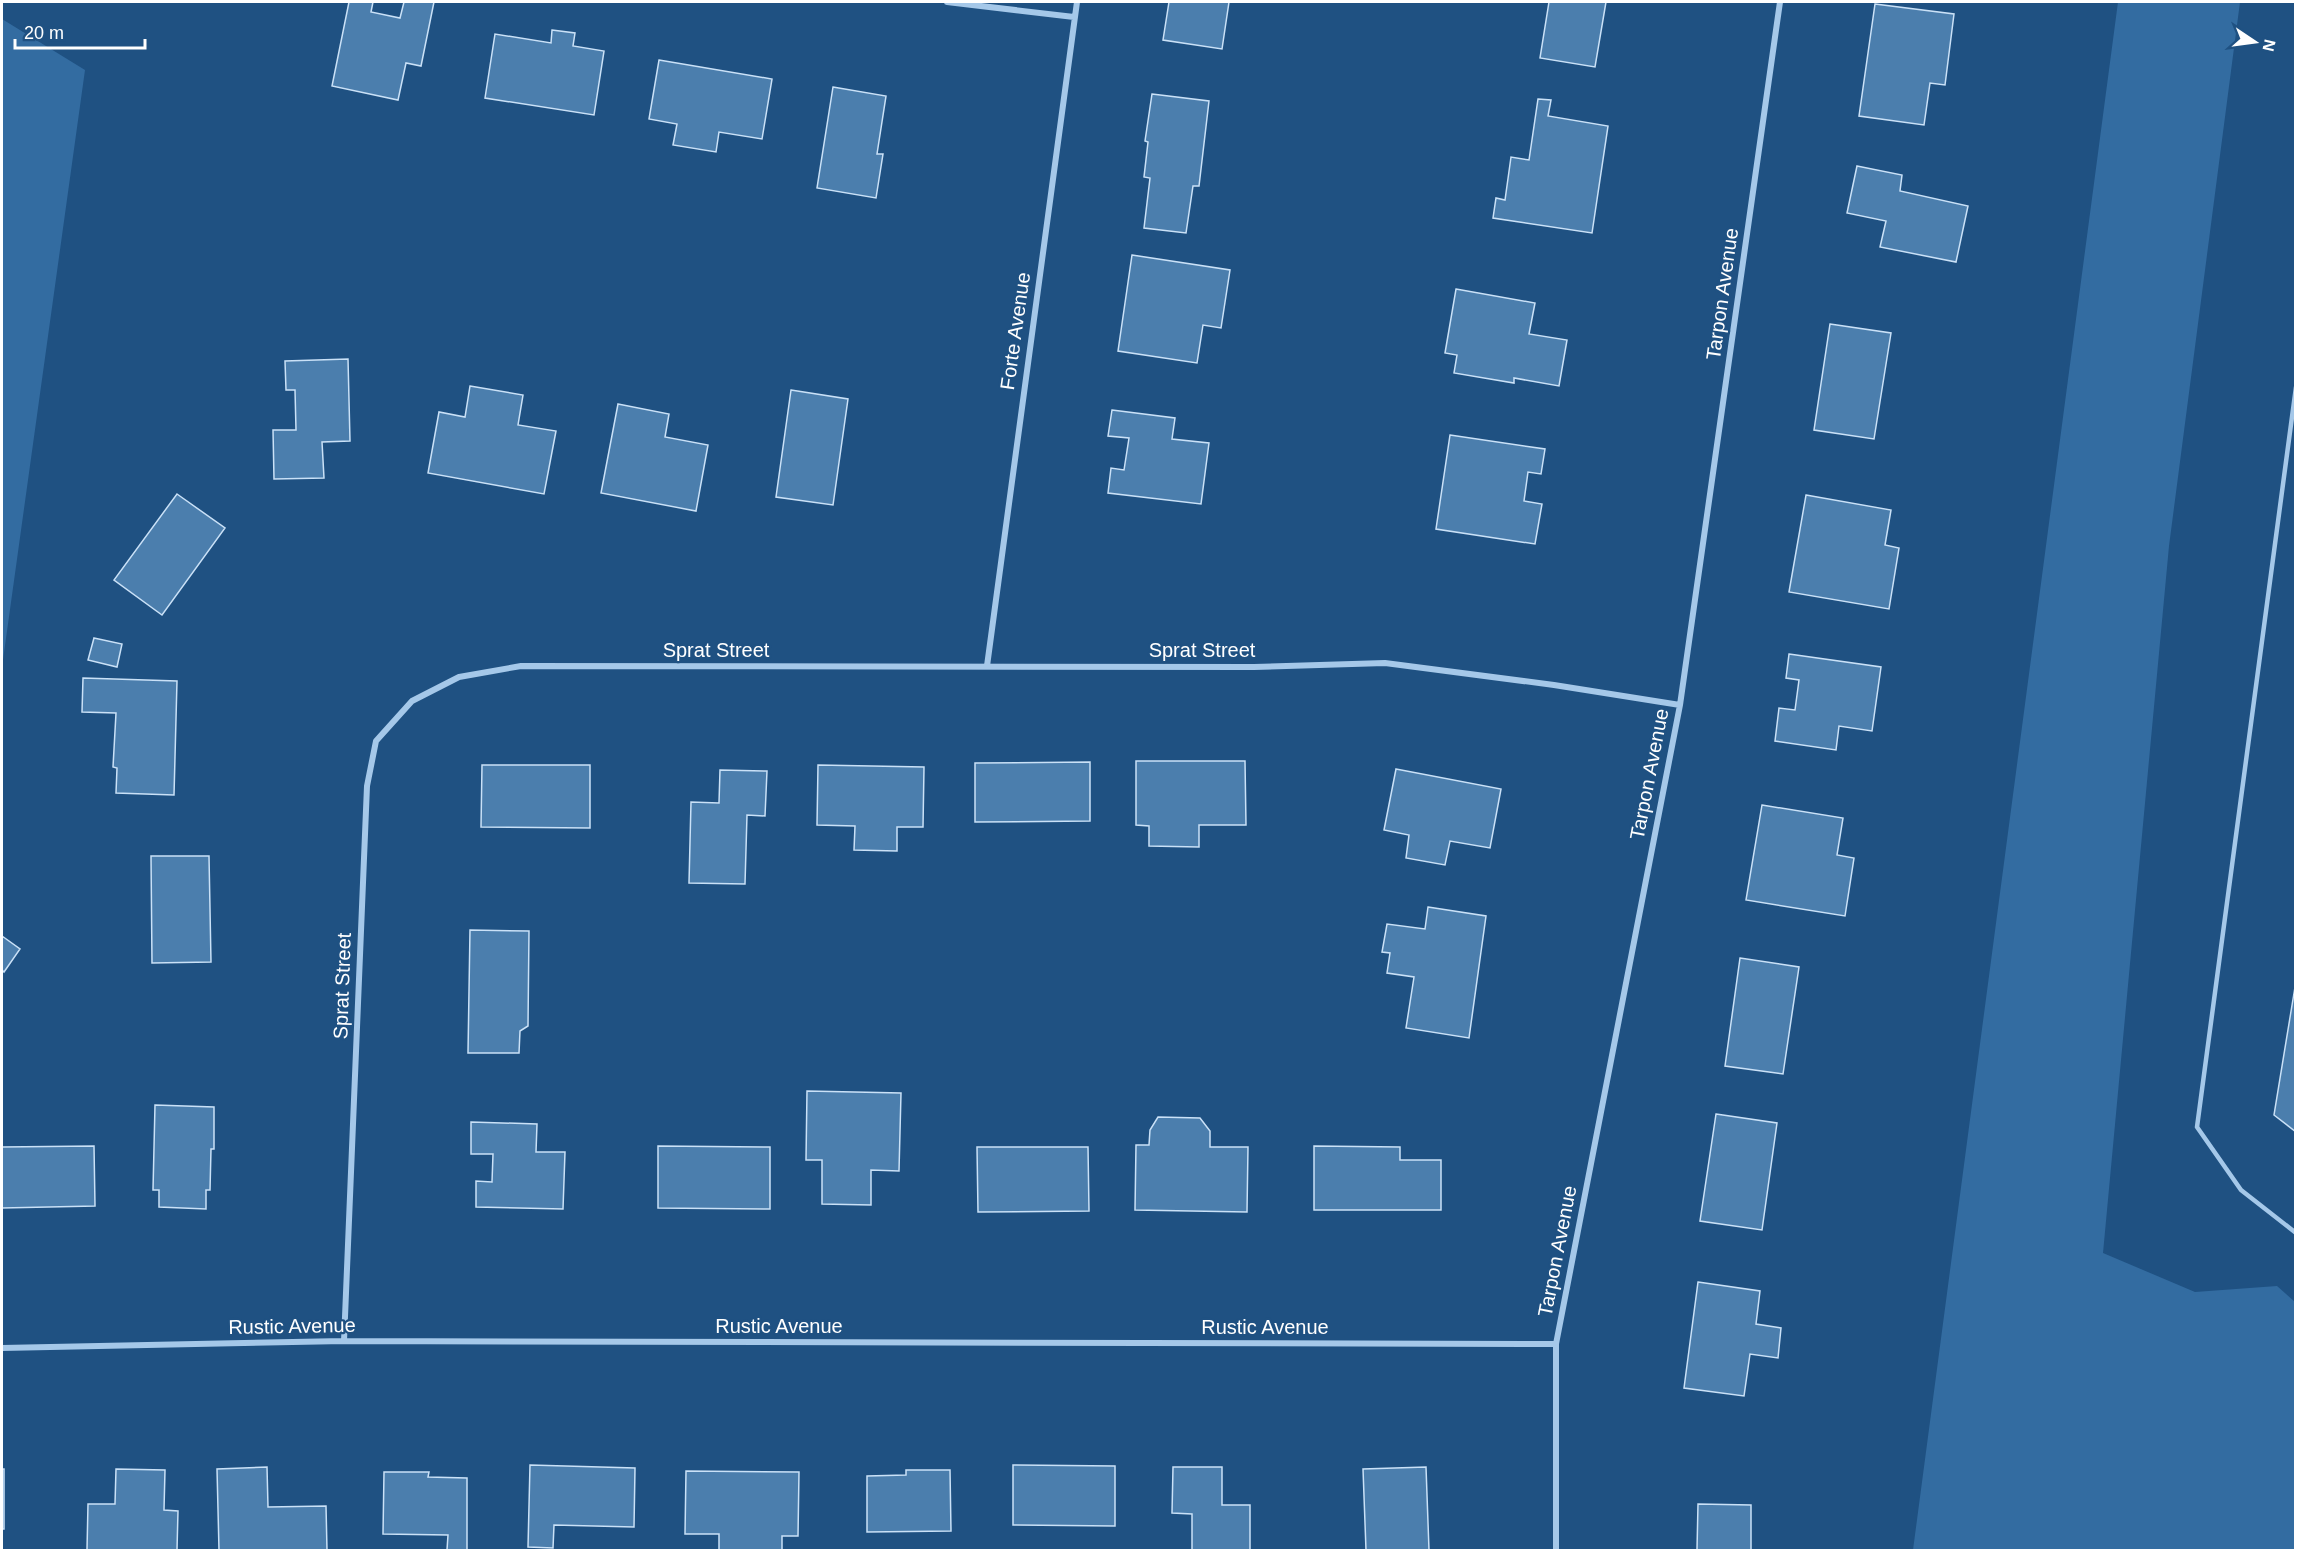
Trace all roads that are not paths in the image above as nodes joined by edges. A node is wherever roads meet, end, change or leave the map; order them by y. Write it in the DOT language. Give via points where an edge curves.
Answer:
graph roads {
  1 [pos="947,2"];
  2 [pos="1077,2"];
  3 [pos="1780,2"];
  4 [pos="1074,17"];
  5 [pos="2295,387"];
  6 [pos="987,666"];
  7 [pos="1680,705"];
  8 [pos="2295,1233"];
  9 [pos="344,1341"];
  10 [pos="1556,1344"];
  11 [pos="2,1348"];
  12 [pos="1556,1551"];
  1 -- 4 [label="street"];
  2 -- 4 [label="street, Forte Avenue"];
  3 -- 7 [label="street, Tarpon Avenue"];
  4 -- 6 [label="street, Forte Avenue"];
  5 -- 8 [label="lane" via="2197,1127 2241,1190"];
  6 -- 7 [label="street, Sprat Street" via="1254,667 1385,663"];
  6 -- 9 [label="street, Sprat Street" via="521,666 459,677 412,701 376,741 367,786"];
  7 -- 10 [label="street, Tarpon Avenue"];
  9 -- 10 [label="street, Rustic Avenue"];
  9 -- 11 [label="street, Rustic Avenue"];
  10 -- 12 [label="street, Tarpon Avenue"];
}
